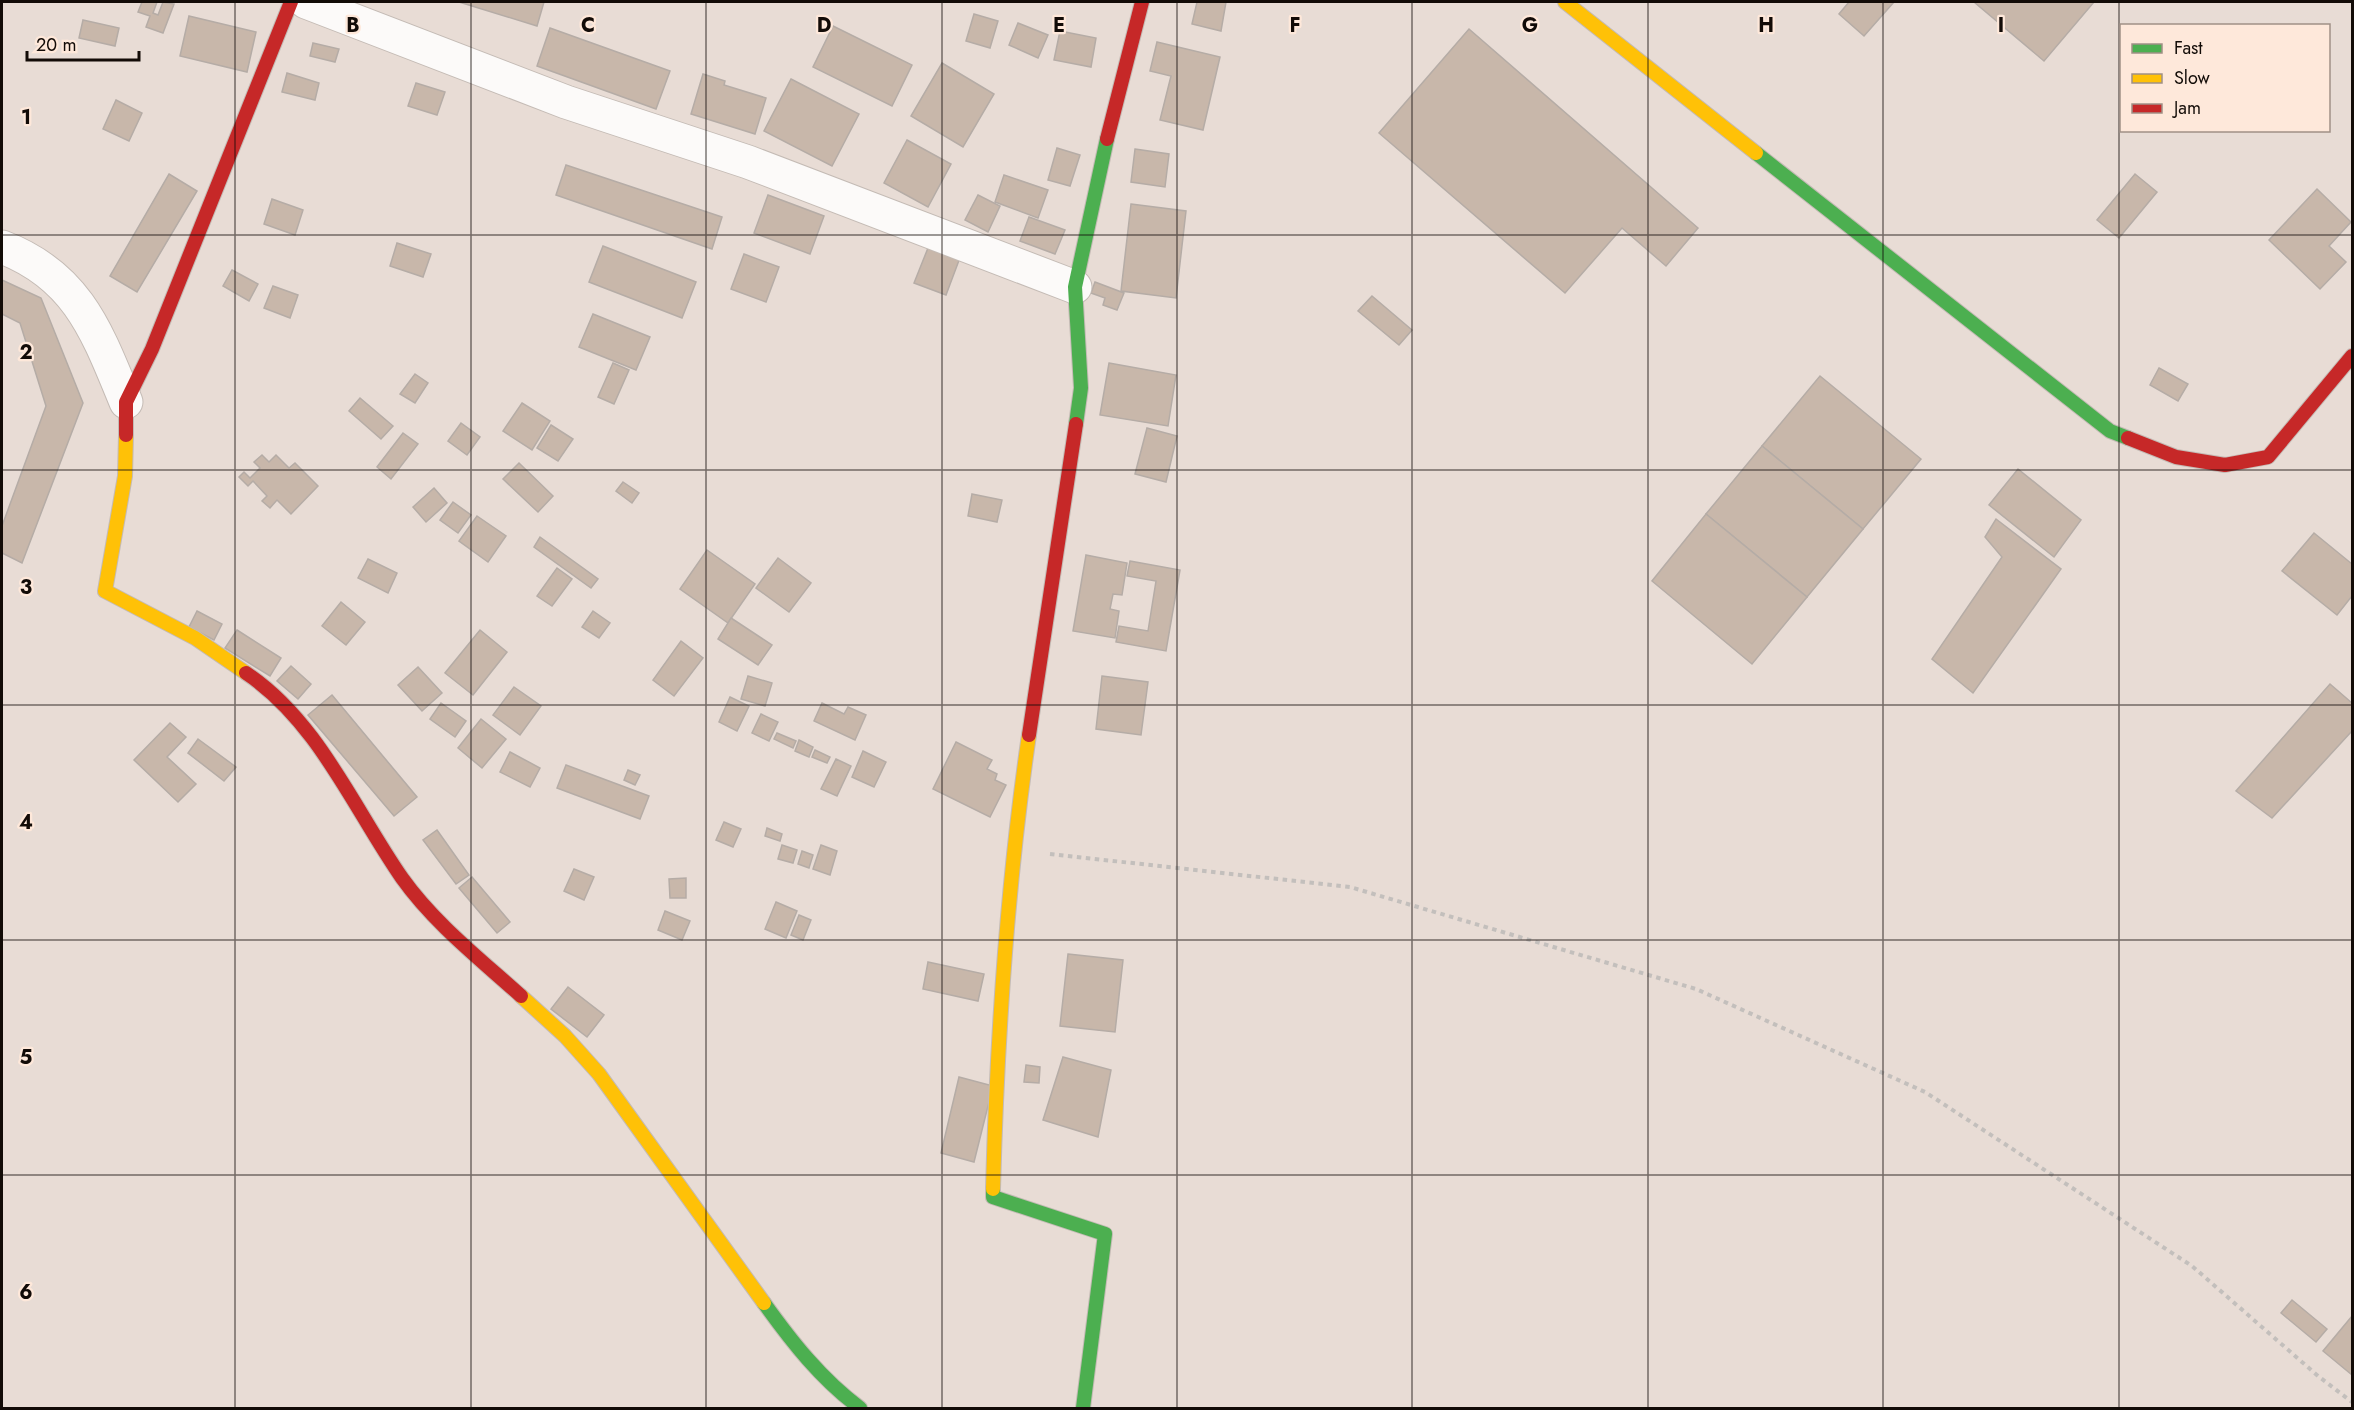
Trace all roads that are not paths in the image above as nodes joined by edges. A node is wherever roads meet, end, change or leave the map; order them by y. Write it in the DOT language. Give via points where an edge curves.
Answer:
graph roads {
  1 [pos="291,2"];
  2 [pos="306,2"];
  3 [pos="1142,2"];
  4 [pos="1565,2"];
  5 [pos="2,247"];
  6 [pos="1075,287"];
  7 [pos="2352,356"];
  8 [pos="126,402"];
  9 [pos="860,1408"];
  10 [pos="1083,1408"];
  1 -- 8 [label="street" via="152,349"];
  2 -- 6 [label="street" via="566,102 748,162"];
  3 -- 6 [label="street" via="1104,150"];
  4 -- 7 [label="street" via="2110,431 2176,457 2225,465 2268,457"];
  5 -- 8 [label="street" via="28,257 67,287 99,336"];
  6 -- 10 [label="street" via="1081,388 1020,797 996,1086 993,1197 1105,1234"];
  8 -- 9 [label="street" via="125,476 105,591 205,644 260,682 303,725 403,879 435,918 565,1036 599,1074 795,1347"];
}
